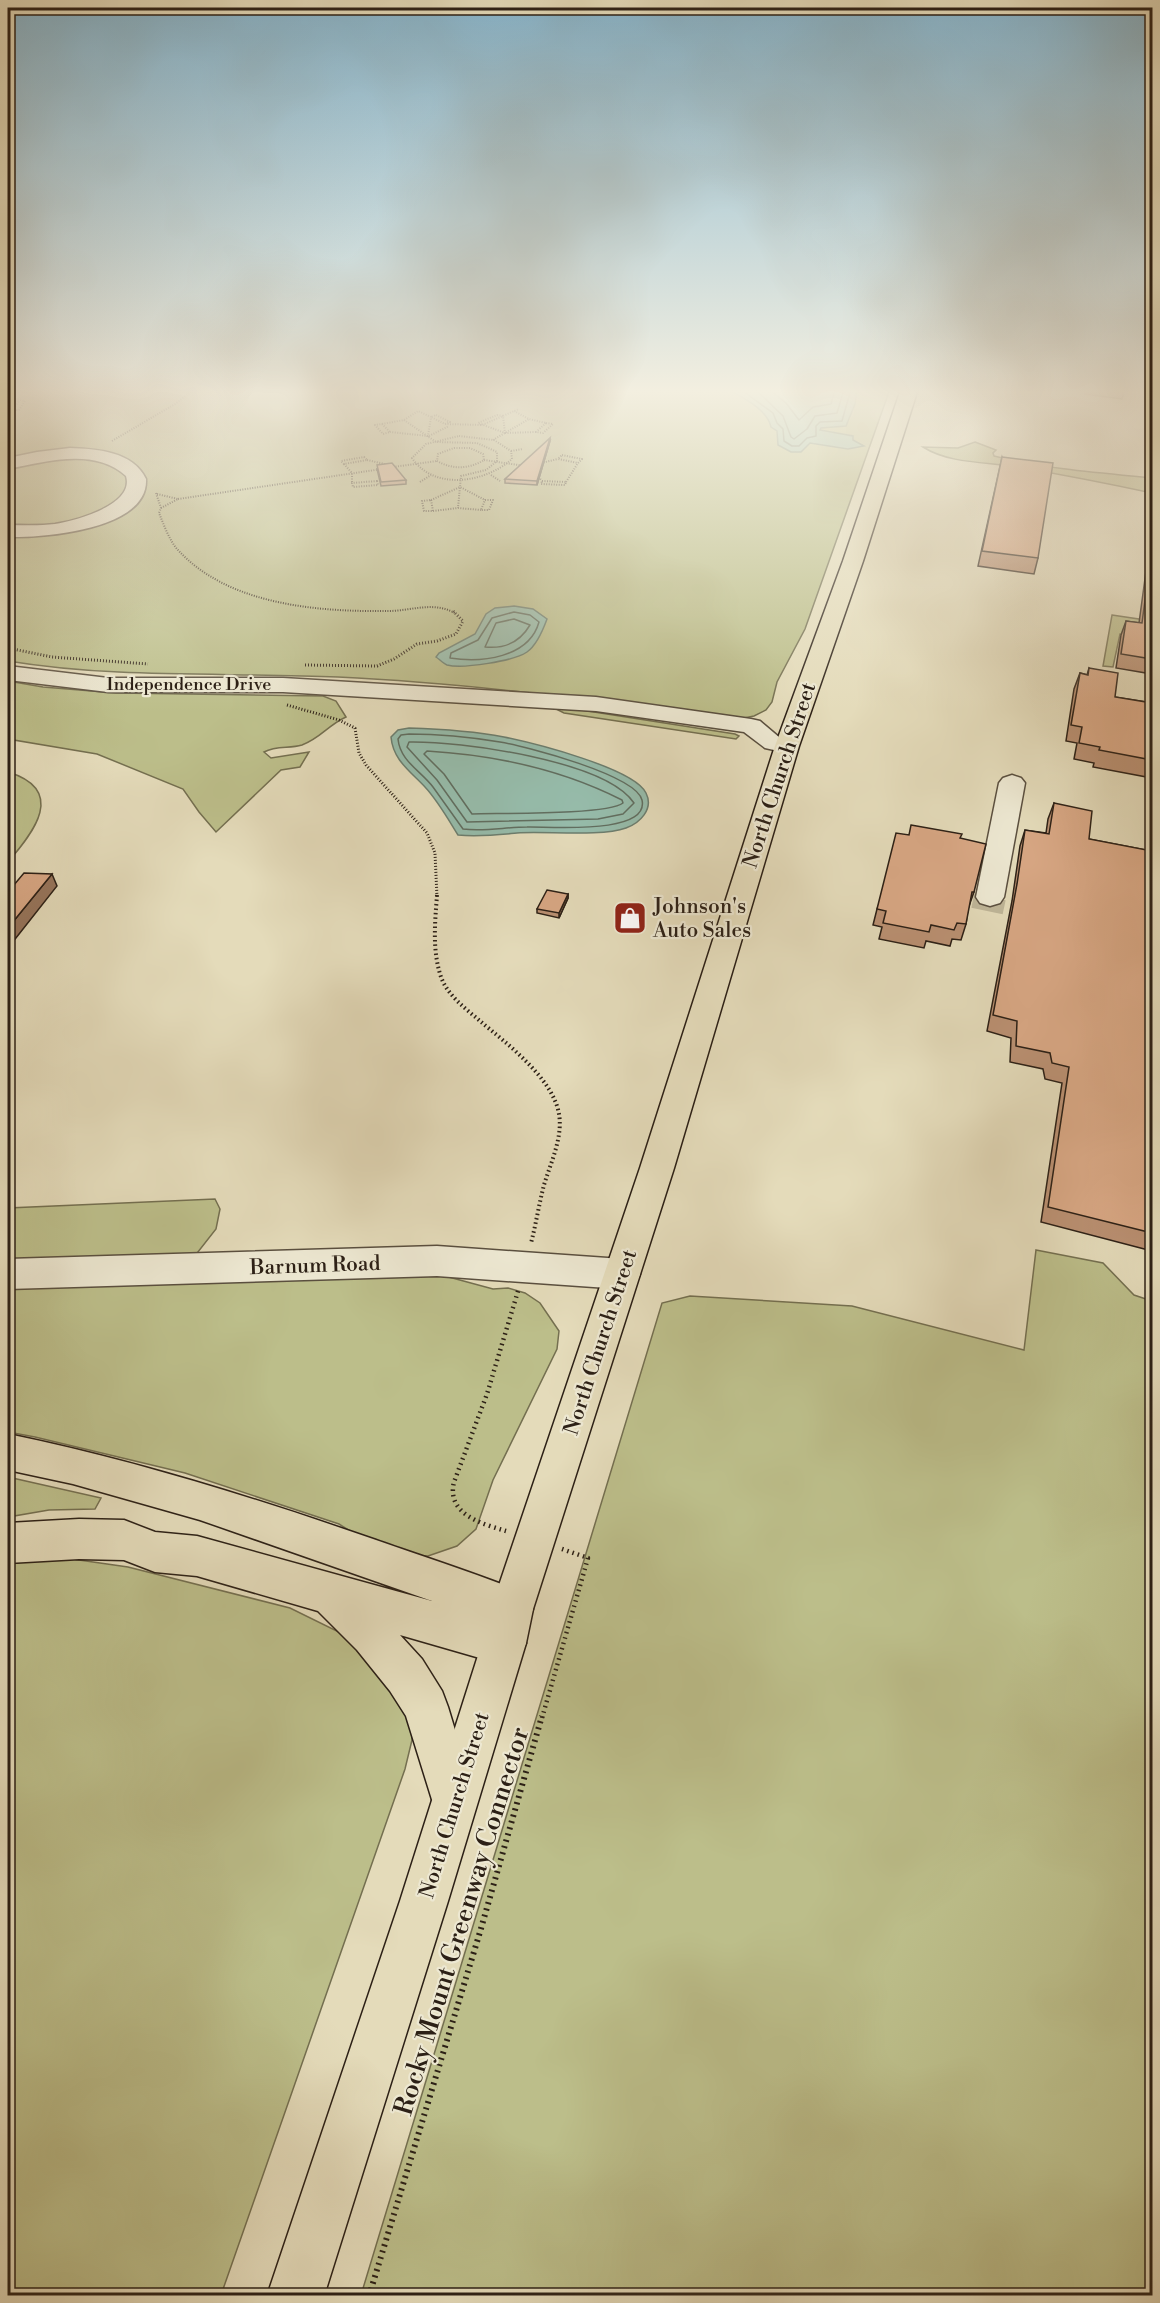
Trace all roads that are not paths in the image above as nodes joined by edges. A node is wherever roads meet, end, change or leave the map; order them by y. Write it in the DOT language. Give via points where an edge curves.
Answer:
graph roads {
  1 [pos="132,496"];
  2 [pos="874,496"];
  3 [pos="8,531"];
  4 [pos="8,674"];
  5 [pos="372,689"];
  6 [pos="781,745"];
  7 [pos="1012,783"];
  8 [pos="990,897"];
  9 [pos="8,1274"];
  10 [pos="622,1274"];
  11 [pos="8,1452"];
  12 [pos="8,1543"];
  13 [pos="331,1594"];
  14 [pos="508,1626"];
  15 [pos="454,1803"];
  16 [pos="295,2295"];
  1 -- 3 [label="street" via="102,517 53,530"];
  2 -- 6 [label="main road, North Church Street"];
  4 -- 5 [label="street, Independence Drive" via="108,685"];
  5 -- 6 [label="street" via="736,747"];
  5 -- 6 [label="street" via="597,704 751,726"];
  6 -- 10 [label="main road, North Church Street" via="657,1168"];
  7 -- 8 [label="street"];
  9 -- 10 [label="street, Barnum Road" via="437,1261"];
  10 -- 14 [label="main road, North Church Street"];
  11 -- 14 [label="main road" via="187,1495"];
  12 -- 13 [label="main road" via="124,1540 156,1552 197,1556"];
  13 -- 14 [label="main road"];
  13 -- 15 [label="main road" via="406,1675 426,1707"];
  14 -- 15 [label="main road, North Church Street"];
  15 -- 16 [label="main road, North Church Street"];
}
